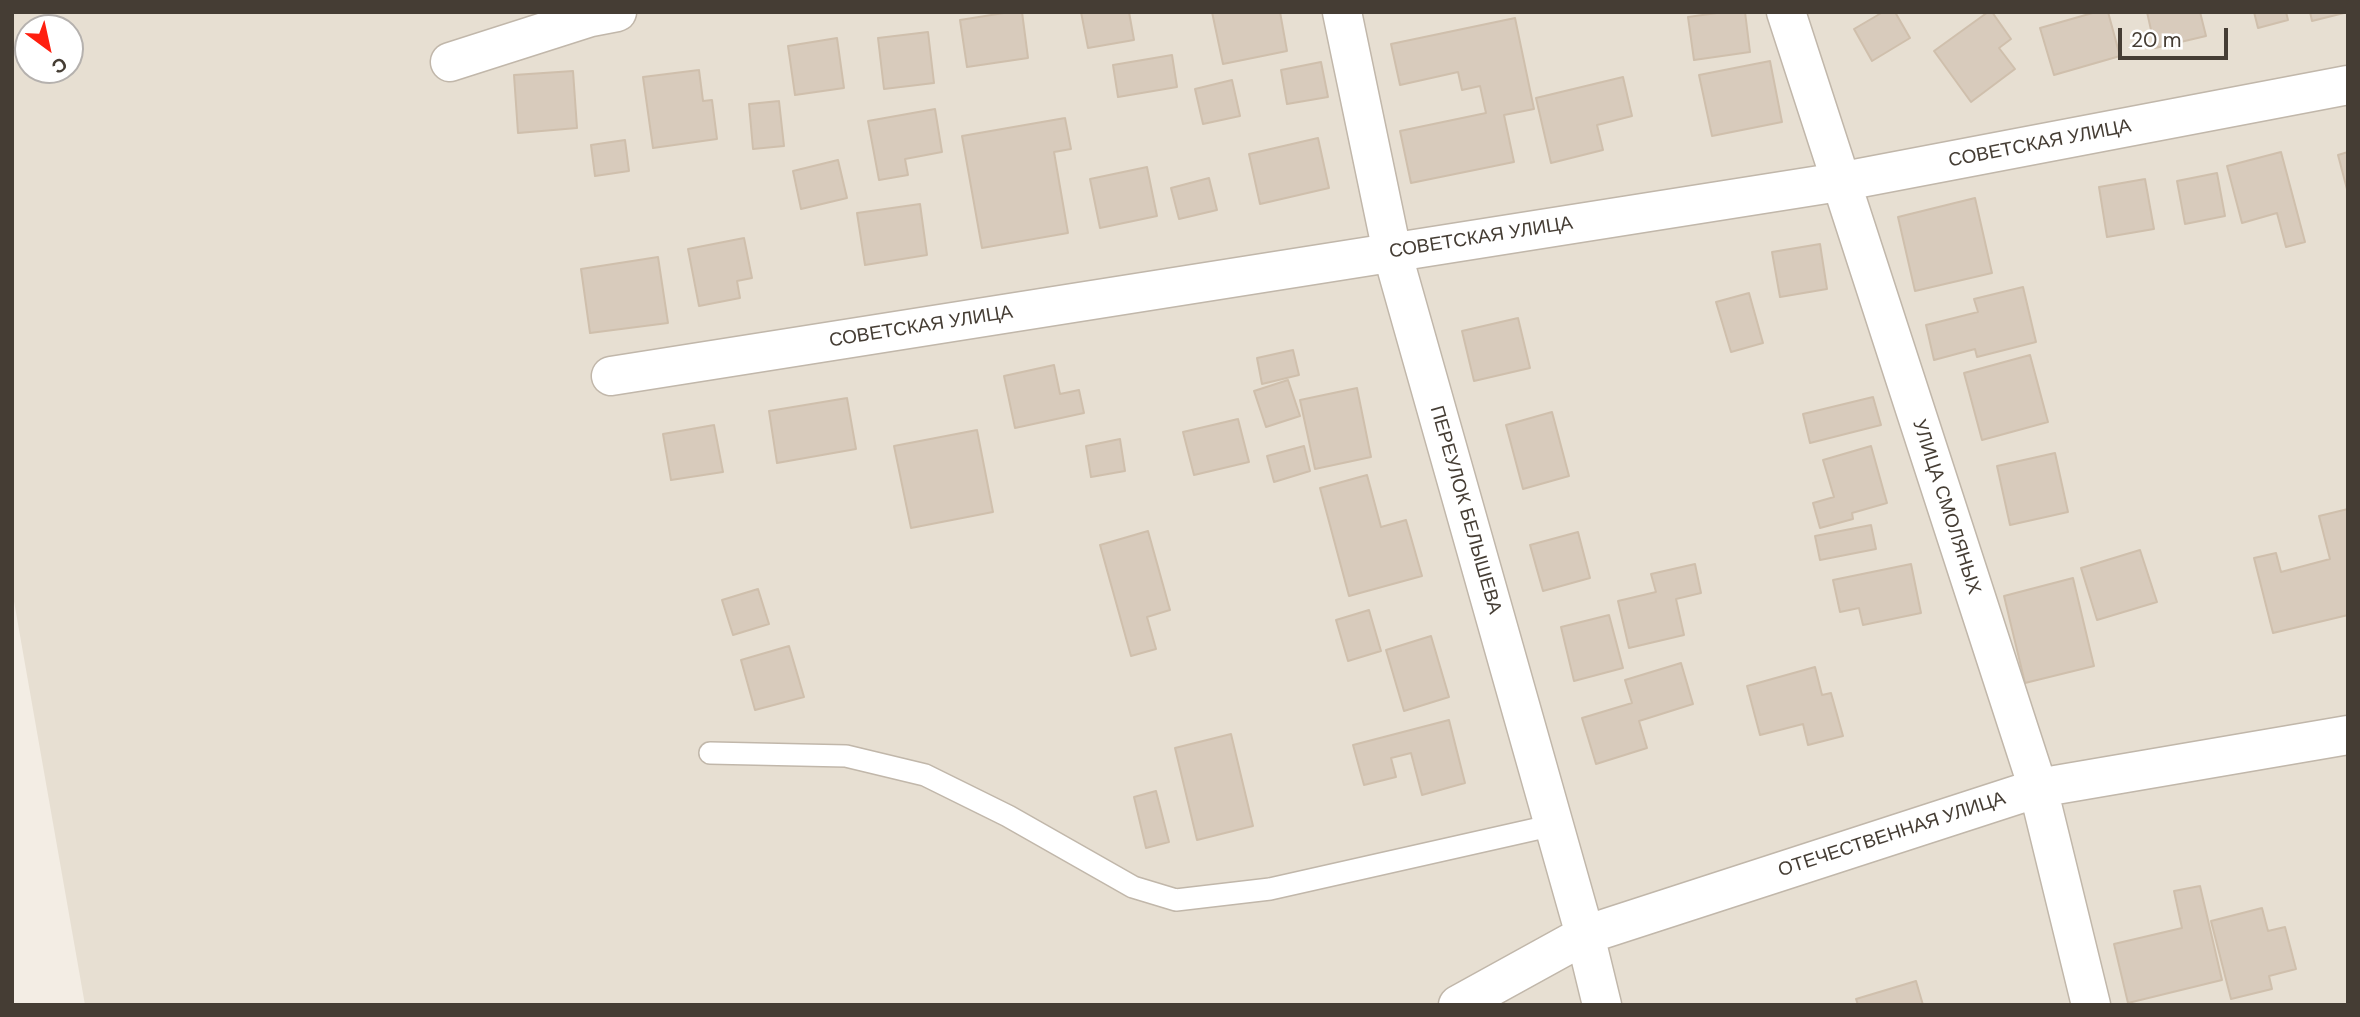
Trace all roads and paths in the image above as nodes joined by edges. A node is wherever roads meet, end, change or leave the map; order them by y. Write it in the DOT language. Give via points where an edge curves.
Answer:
graph roads {
  1 [pos="617,12"];
  2 [pos="1342,12"];
  3 [pos="1786,12"];
  4 [pos="450,62"];
  5 [pos="2348,85"];
  6 [pos="1839,182"];
  7 [pos="1392,252"];
  8 [pos="611,376"];
  9 [pos="2348,735"];
  10 [pos="710,753"];
  11 [pos="2038,788"];
  12 [pos="1554,825"];
  13 [pos="1585,934"];
  14 [pos="1458,1005"];
  15 [pos="1602,1005"];
  16 [pos="2091,1005"];
  1 -- 4 [label="street"];
  2 -- 7 [label="street, ПЕРЕУЛОК БЕЛЫШЕВА"];
  3 -- 6 [label="street, УЛИЦА СМОЛЯНЫХ"];
  5 -- 6 [label="street, СОВЕТСКАЯ УЛИЦА"];
  6 -- 7 [label="street, СОВЕТСКАЯ УЛИЦА"];
  6 -- 11 [label="street, УЛИЦА СМОЛЯНЫХ"];
  7 -- 8 [label="street, СОВЕТСКАЯ УЛИЦА"];
  7 -- 12 [label="street, ПЕРЕУЛОК БЕЛЫШЕВА"];
  9 -- 11 [label="street, ОТЕЧЕСТВЕННАЯ УЛИЦА"];
  10 -- 12 [label="lane" via="846,756 925,775 1133,887 1176,900 1270,889"];
  11 -- 13 [label="street, ОТЕЧЕСТВЕННАЯ УЛИЦА"];
  11 -- 16 [label="street, УЛИЦА СМОЛЯНЫХ"];
  12 -- 13 [label="street, ПЕРЕУЛОК БЕЛЫШЕВА"];
  13 -- 14 [label="street, ОТЕЧЕСТВЕННАЯ УЛИЦА"];
  13 -- 15 [label="street, ПЕРЕУЛОК БЕЛЫШЕВА"];
}
